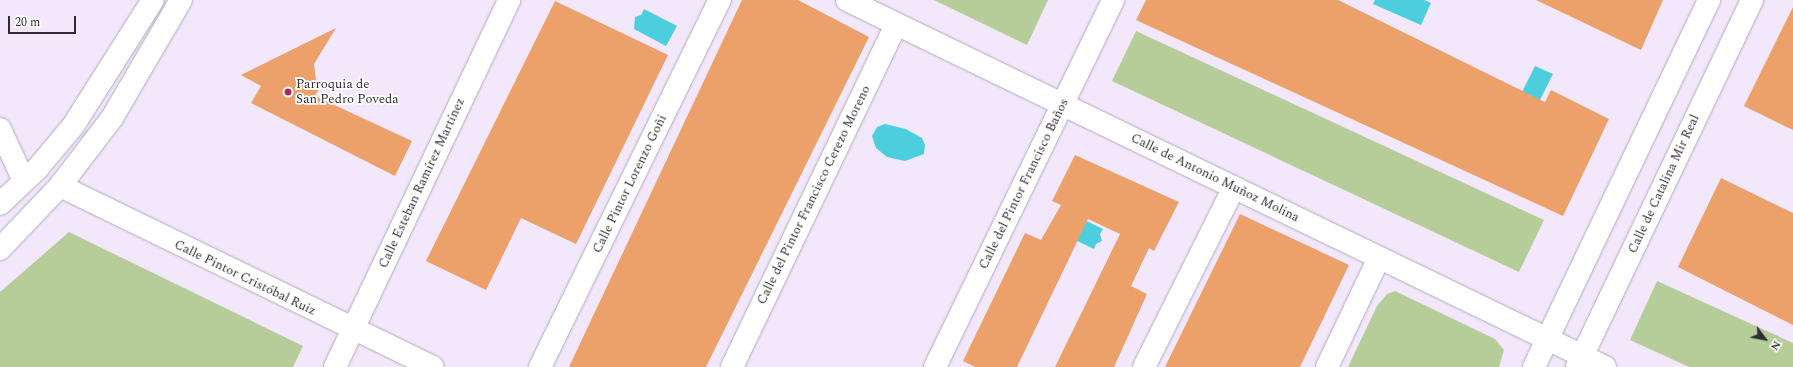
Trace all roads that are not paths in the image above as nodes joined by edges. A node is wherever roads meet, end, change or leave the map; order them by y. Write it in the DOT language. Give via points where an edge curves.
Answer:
graph roads {
  1 [pos="153,0"];
  2 [pos="181,0"];
  3 [pos="509,0"];
  4 [pos="720,0"];
  5 [pos="847,0"];
  6 [pos="1113,0"];
  7 [pos="1709,0"];
  8 [pos="1752,0"];
  9 [pos="896,24"];
  10 [pos="1062,104"];
  11 [pos="0,129"];
  12 [pos="24,181"];
  13 [pos="60,186"];
  14 [pos="1234,187"];
  15 [pos="0,204"];
  16 [pos="0,249"];
  17 [pos="1379,258"];
  18 [pos="353,330"];
  19 [pos="1547,339"];
  20 [pos="1579,361"];
  21 [pos="335,367"];
  22 [pos="432,367"];
  23 [pos="540,367"];
  24 [pos="732,367"];
  25 [pos="935,367"];
  26 [pos="1144,367"];
  27 [pos="1327,367"];
  28 [pos="1534,367"];
  29 [pos="1605,367"];
  1 -- 12 [label="street" via="73,126"];
  2 -- 13 [label="street" via="112,118"];
  3 -- 18 [label="street, Calle Esteban Ramírez Martínez"];
  4 -- 23 [label="street, Calle Pintor Lorenzo Goñi"];
  5 -- 9 [label="street, Calle de Antonio Muñoz Molina"];
  6 -- 10 [label="street, Calle del Pintor Francisco Baños"];
  7 -- 19 [label="street"];
  8 -- 20 [label="street, Calle de Catalina Mir Real"];
  9 -- 10 [label="street, Calle de Antonio Muñoz Molina"];
  9 -- 24 [label="street, Calle del Pintor Francisco Cerezo Moreno"];
  10 -- 14 [label="street, Calle de Antonio Muñoz Molina"];
  10 -- 25 [label="street, Calle del Pintor Francisco Baños"];
  11 -- 12 [label="street"];
  12 -- 15 [label="street"];
  13 -- 16 [label="street"];
  13 -- 18 [label="street, Calle Pintor Cristóbal Ruiz"];
  14 -- 17 [label="street, Calle de Antonio Muñoz Molina"];
  14 -- 26 [label="street"];
  17 -- 19 [label="street, Calle de Antonio Muñoz Molina"];
  17 -- 27 [label="street"];
  18 -- 21 [label="street, Calle Esteban Ramírez Martínez"];
  18 -- 22 [label="street, Calle Pintor Cristóbal Ruiz"];
  19 -- 20 [label="street, Calle de Antonio Muñoz Molina"];
  19 -- 28 [label="street"];
  20 -- 29 [label="street, Calle de Antonio Muñoz Molina"];
}
